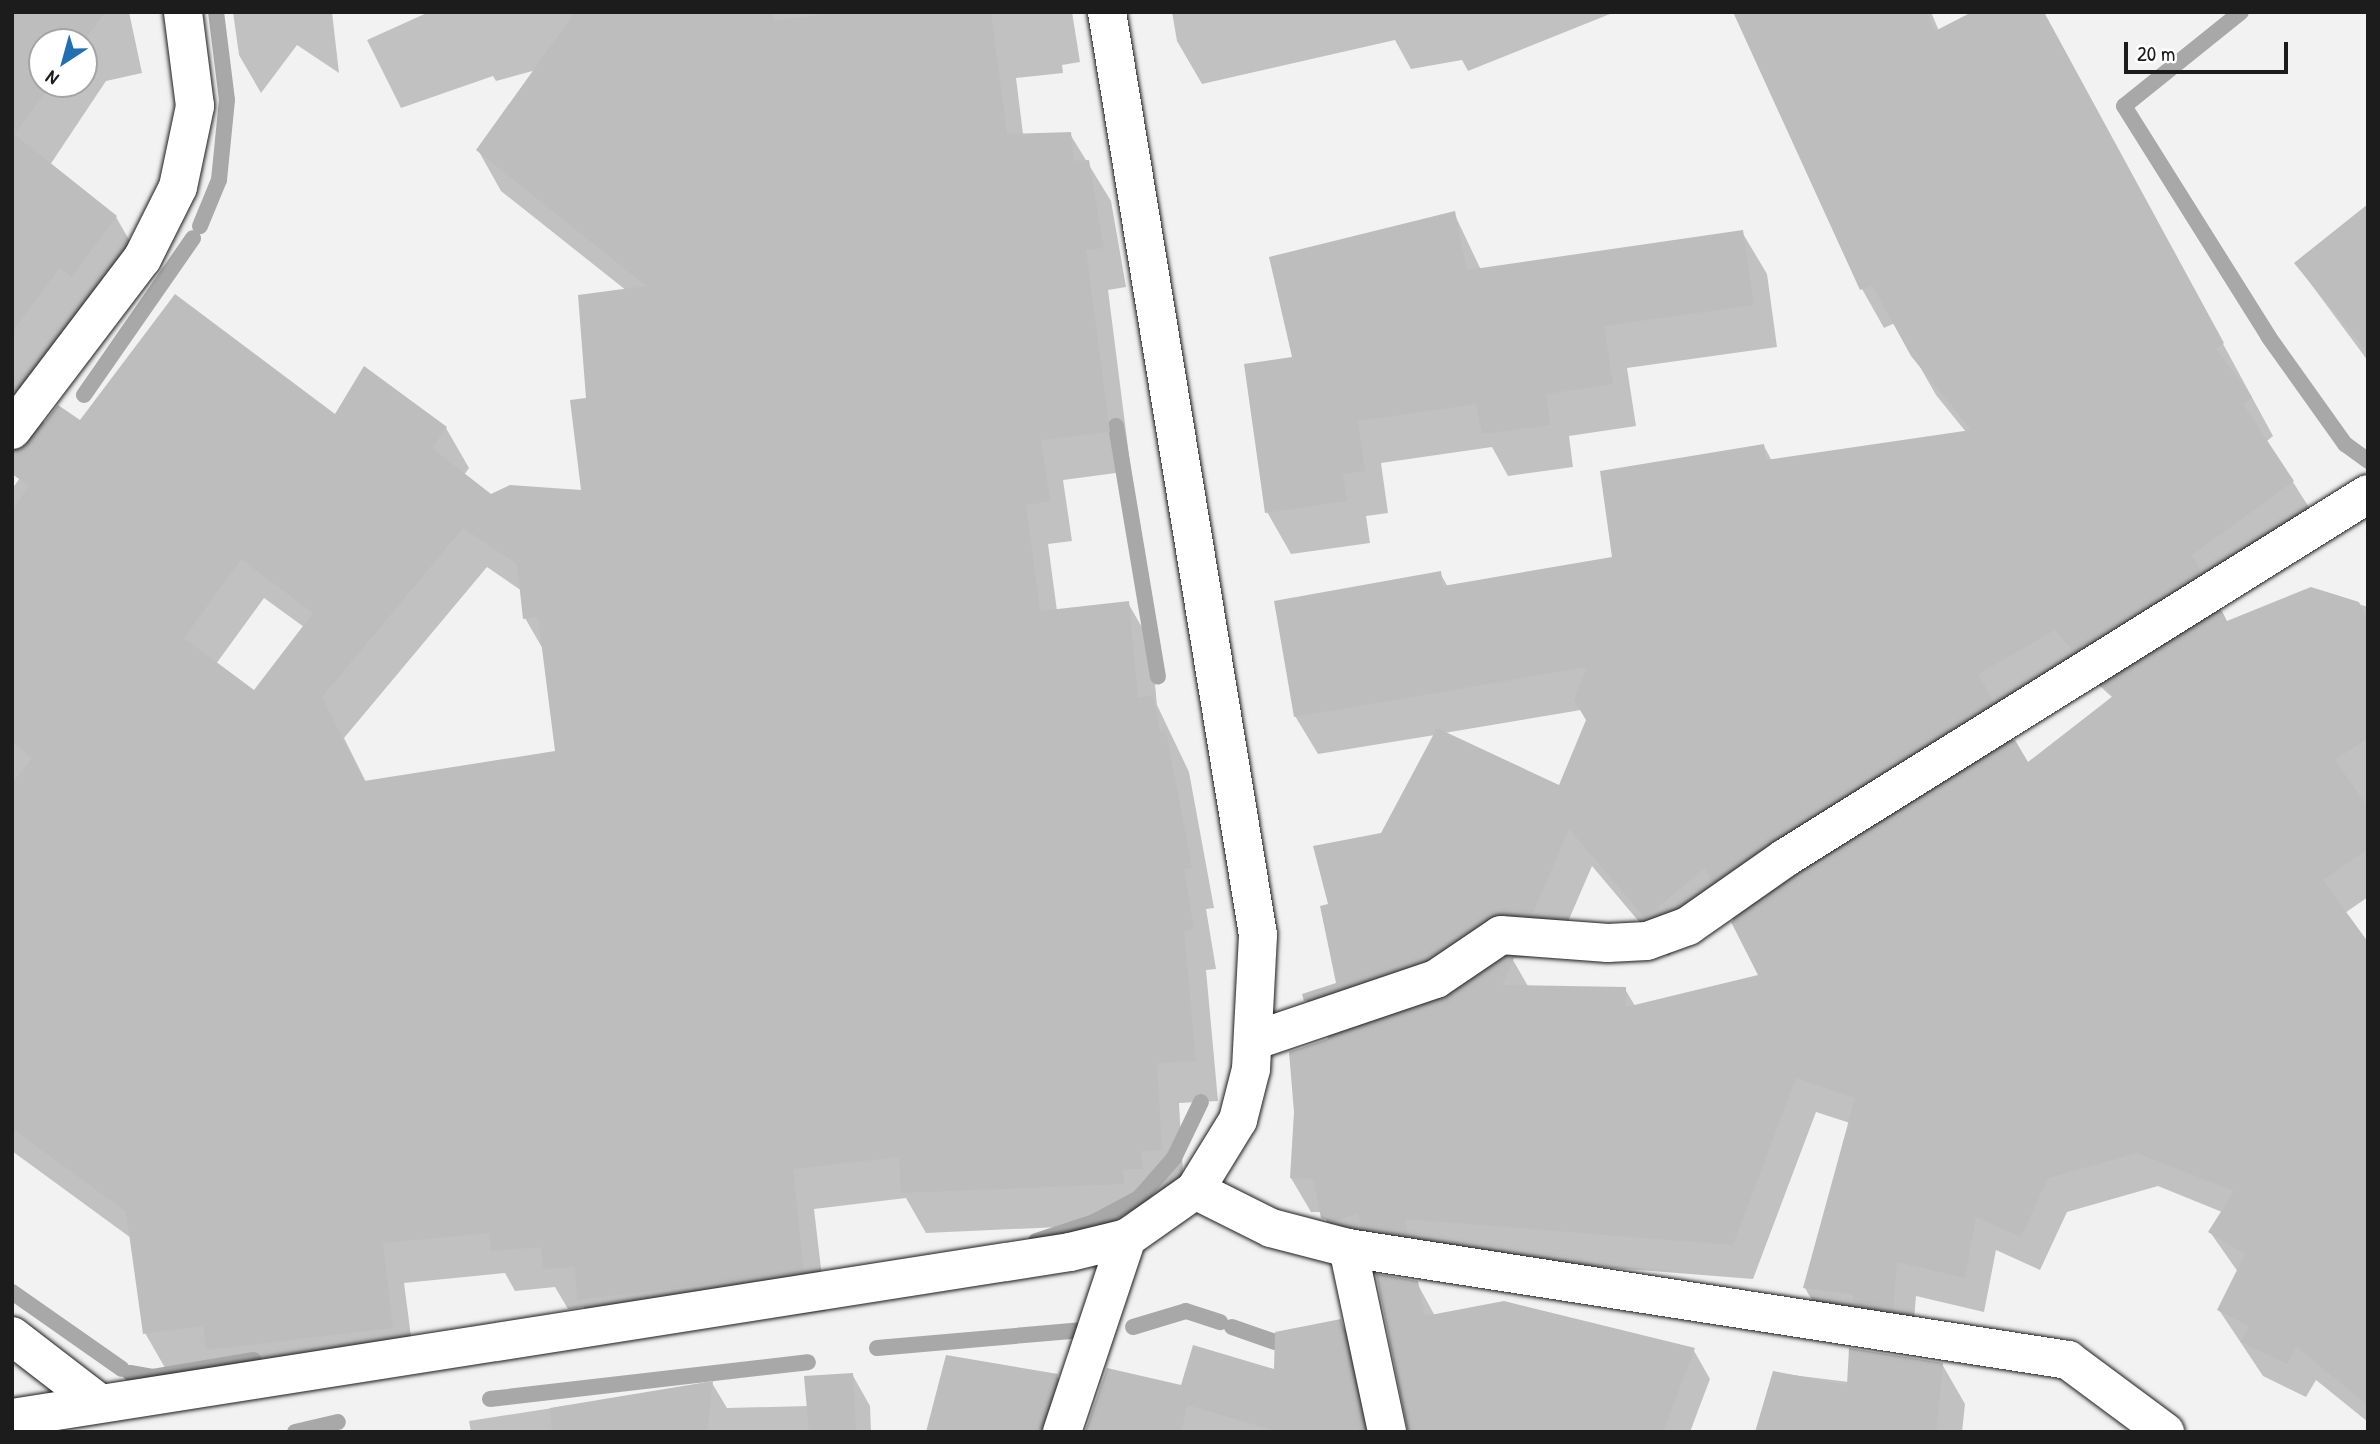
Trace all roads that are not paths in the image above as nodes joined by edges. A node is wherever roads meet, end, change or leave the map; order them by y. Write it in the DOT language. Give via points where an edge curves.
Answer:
graph roads {
  1 [pos="183,12"];
  2 [pos="1107,12"];
  3 [pos="12,430"];
  4 [pos="2368,495"];
  5 [pos="1253,1041"];
  6 [pos="1195,1190"];
  7 [pos="1127,1238"];
  8 [pos="1348,1248"];
  9 [pos="12,1336"];
  10 [pos="99,1403"];
  11 [pos="12,1418"];
  12 [pos="1062,1432"];
  13 [pos="1387,1432"];
  14 [pos="2165,1432"];
  1 -- 3 [label="street" via="195,106 178,187 142,259"];
  2 -- 5 [label="street" via="1258,935"];
  4 -- 5 [label="street" via="1785,858 1688,926 1647,941 1608,943 1501,935 1436,979"];
  5 -- 6 [label="street" via="1238,1120"];
  6 -- 7 [label="street"];
  6 -- 8 [label="street" via="1271,1228"];
  7 -- 10 [label="street" via="827,1292"];
  7 -- 12 [label="street"];
  8 -- 13 [label="street"];
  8 -- 14 [label="street" via="2068,1360"];
  9 -- 10 [label="street"];
  10 -- 11 [label="street"];
}
